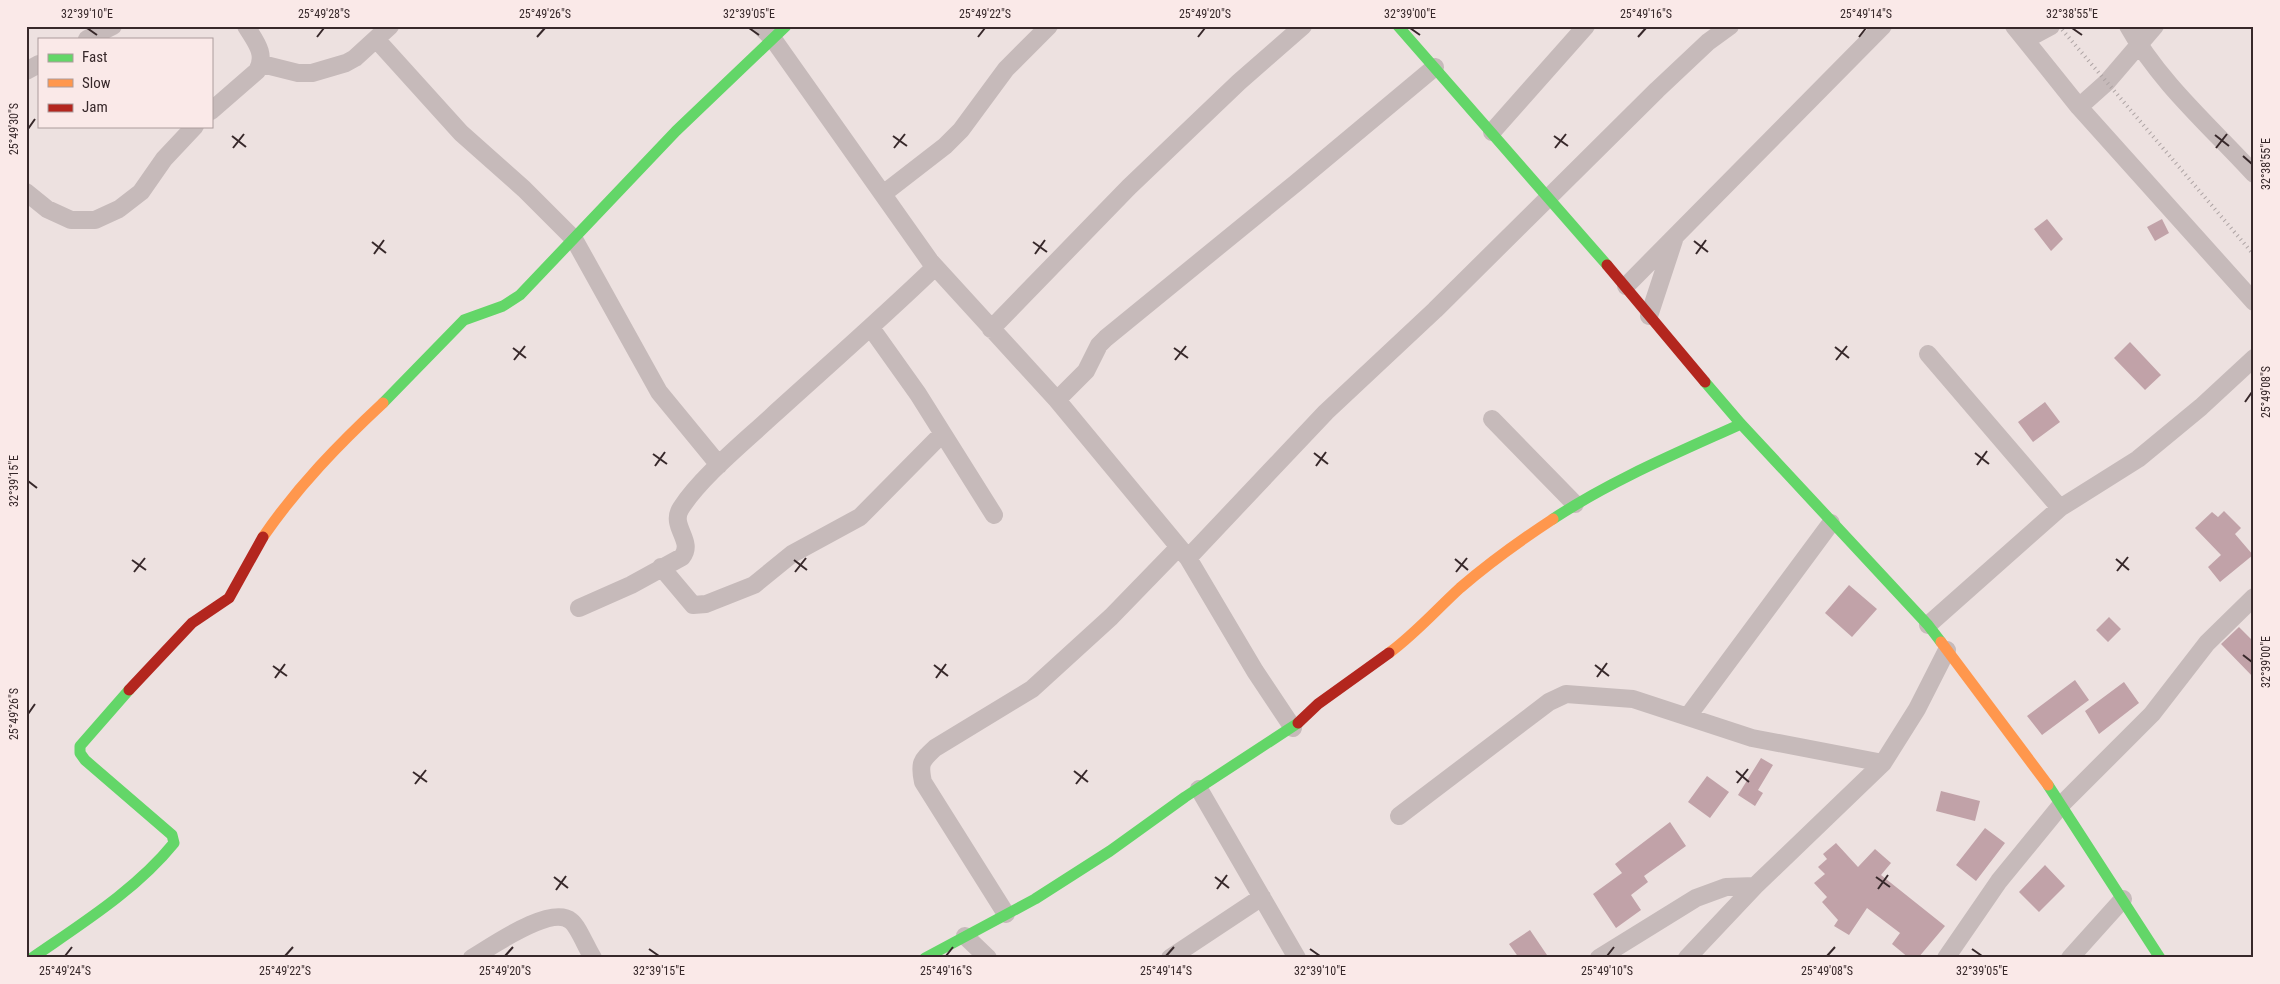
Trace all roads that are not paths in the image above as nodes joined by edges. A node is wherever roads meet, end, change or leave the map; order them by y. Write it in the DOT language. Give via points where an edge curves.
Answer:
graph roads {
  1 [pos="114,26"];
  2 [pos="246,26"];
  3 [pos="390,26"];
  4 [pos="760,26"];
  5 [pos="1049,26"];
  6 [pos="1303,26"];
  7 [pos="1398,26"];
  8 [pos="1586,26"];
  9 [pos="1730,26"];
  10 [pos="1883,26"];
  11 [pos="2014,26"];
  12 [pos="2051,26"];
  13 [pos="2128,26"];
  14 [pos="2155,26"];
  15 [pos="779,32"];
  16 [pos="89,38"];
  17 [pos="376,39"];
  18 [pos="2026,40"];
  19 [pos="2139,45"];
  20 [pos="262,64"];
  21 [pos="38,65"];
  22 [pos="1434,67"];
  23 [pos="26,71"];
  24 [pos="2079,107"];
  25 [pos="212,110"];
  26 [pos="193,128"];
  27 [pos="1492,132"];
  28 [pos="2247,160"];
  29 [pos="2254,174"];
  30 [pos="26,192"];
  31 [pos="883,194"];
  32 [pos="1547,199"];
  33 [pos="1675,237"];
  34 [pos="574,239"];
  35 [pos="934,267"];
  36 [pos="1626,286"];
  37 [pos="2254,302"];
  38 [pos="1649,316"];
  39 [pos="871,328"];
  40 [pos="991,329"];
  41 [pos="1928,354"];
  42 [pos="2254,358"];
  43 [pos="1057,400"];
  44 [pos="1492,419"];
  45 [pos="1741,424"];
  46 [pos="942,434"];
  47 [pos="719,465"];
  48 [pos="1575,504"];
  49 [pos="2060,508"];
  50 [pos="994,515"];
  51 [pos="1831,523"];
  52 [pos="1183,553"];
  53 [pos="661,567"];
  54 [pos="2254,597"];
  55 [pos="580,608"];
  56 [pos="1928,625"];
  57 [pos="1947,650"];
  58 [pos="1688,716"];
  59 [pos="1293,728"];
  60 [pos="1883,763"];
  61 [pos="1199,788"];
  62 [pos="2062,804"];
  63 [pos="1399,816"];
  64 [pos="1755,886"];
  65 [pos="1262,897"];
  66 [pos="2123,899"];
  67 [pos="1006,914"];
  68 [pos="965,936"];
  69 [pos="32,958"];
  70 [pos="472,958"];
  71 [pos="593,958"];
  72 [pos="925,958"];
  73 [pos="988,958"];
  74 [pos="1170,958"];
  75 [pos="1297,958"];
  76 [pos="1599,958"];
  77 [pos="1687,958"];
  78 [pos="1946,958"];
  79 [pos="2070,958"];
  80 [pos="2160,958"];
  1 -- 16 [label="street"];
  2 -- 20 [label="street" via="262,57"];
  3 -- 17 [label="street"];
  4 -- 15 [label="street"];
  5 -- 31 [label="street" via="1006,68 945,146"];
  6 -- 40 [label="street" via="1129,187"];
  7 -- 22 [label="street"];
  8 -- 27 [label="street"];
  9 -- 32 [label="street" via="1689,60"];
  10 -- 33 [label="street"];
  11 -- 18 [label="street"];
  12 -- 18 [label="street"];
  13 -- 19 [label="street"];
  14 -- 19 [label="street"];
  15 -- 31 [label="street"];
  15 -- 34 [label="street" via="676,131"];
  17 -- 20 [label="street" via="346,63 312,73 284,71"];
  17 -- 34 [label="street" via="461,134 518,183"];
  18 -- 24 [label="street"];
  19 -- 24 [label="street" via="2107,82"];
  19 -- 28 [label="street" via="2179,93"];
  20 -- 25 [label="street"];
  21 -- 23 [label="street"];
  22 -- 27 [label="street"];
  22 -- 43 [label="street" via="1106,338 1086,371"];
  24 -- 37 [label="street"];
  26 -- 30 [label="street" via="164,158 141,192 119,209 95,220 71,220 48,209"];
  27 -- 32 [label="street"];
  28 -- 29 [label="street"];
  31 -- 35 [label="street"];
  32 -- 36 [label="street"];
  32 -- 52 [label="street"];
  33 -- 36 [label="street"];
  33 -- 38 [label="street"];
  34 -- 47 [label="street" via="659,392"];
  34 -- 69 [label="street" via="520,295 503,306 464,320 408,380 337,446 276,518 253,552 245,573 229,598 192,623 80,746 85,760 172,835 174,844 135,881"];
  35 -- 39 [label="street"];
  35 -- 40 [label="street"];
  36 -- 38 [label="street"];
  38 -- 45 [label="street"];
  39 -- 46 [label="street"];
  39 -- 47 [label="street"];
  40 -- 43 [label="street"];
  41 -- 49 [label="street"];
  42 -- 49 [label="street" via="2138,459"];
  43 -- 52 [label="street"];
  44 -- 48 [label="street"];
  45 -- 48 [label="street"];
  45 -- 51 [label="street"];
  46 -- 50 [label="street"];
  46 -- 53 [label="street" via="860,516 792,554 754,585 706,604 693,605"];
  47 -- 53 [label="street" via="680,510 677,519 687,544 686,551 682,557"];
  48 -- 59 [label="street" via="1524,538 1460,588 1406,641 1318,704"];
  49 -- 56 [label="street"];
  51 -- 56 [label="street"];
  51 -- 58 [label="street"];
  52 -- 59 [label="street"];
  52 -- 67 [label="street" via="1032,689 935,748 923,759 920,768 923,782"];
  53 -- 55 [label="street" via="631,585"];
  54 -- 62 [label="street" via="2207,643 2152,714"];
  56 -- 57 [label="street"];
  57 -- 60 [label="street" via="1917,709"];
  57 -- 62 [label="street"];
  58 -- 60 [label="street" via="1752,738"];
  58 -- 63 [label="street" via="1633,699 1566,694 1549,702"];
  59 -- 61 [label="street"];
  60 -- 64 [label="street"];
  61 -- 65 [label="street"];
  61 -- 67 [label="street" via="1110,851"];
  62 -- 66 [label="street"];
  62 -- 78 [label="street" via="1999,881"];
  64 -- 76 [label="street" via="1726,887 1696,898"];
  64 -- 77 [label="street"];
  65 -- 74 [label="street"];
  65 -- 75 [label="street"];
  66 -- 79 [label="street"];
  66 -- 80 [label="street"];
  67 -- 68 [label="street"];
  68 -- 72 [label="street"];
  68 -- 73 [label="street"];
  70 -- 71 [label="street" via="533,922 558,916 571,921"];
}
